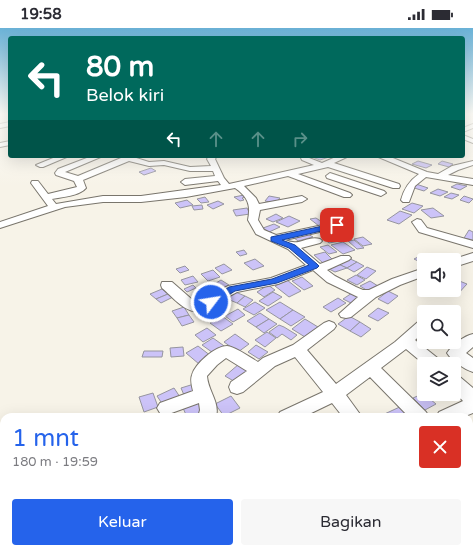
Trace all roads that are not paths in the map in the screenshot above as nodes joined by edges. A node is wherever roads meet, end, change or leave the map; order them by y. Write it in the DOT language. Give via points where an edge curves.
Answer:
graph roads {
  1 [pos="59,158"];
  2 [pos="94,158"];
  3 [pos="123,158"];
  4 [pos="128,158"];
  5 [pos="173,158"];
  6 [pos="211,158"];
  7 [pos="305,158"];
  8 [pos="341,158"];
  9 [pos="386,158"];
  10 [pos="164,163"];
  11 [pos="473,163"];
  12 [pos="40,165"];
  13 [pos="325,165"];
  14 [pos="347,170"];
  15 [pos="290,174"];
  16 [pos="425,174"];
  17 [pos="330,176"];
  18 [pos="440,176"];
  19 [pos="78,179"];
  20 [pos="225,180"];
  21 [pos="185,182"];
  22 [pos="312,182"];
  23 [pos="473,182"];
  24 [pos="35,183"];
  25 [pos="396,186"];
  26 [pos="72,192"];
  27 [pos="381,194"];
  28 [pos="346,195"];
  29 [pos="46,197"];
  30 [pos="302,199"];
  31 [pos="406,200"];
  32 [pos="81,202"];
  33 [pos="54,207"];
  34 [pos="255,208"];
  35 [pos="417,222"];
  36 [pos="0,225"];
  37 [pos="337,225"];
  38 [pos="274,239"];
  39 [pos="316,241"];
  40 [pos="473,245"];
  41 [pos="292,247"];
  42 [pos="473,257"];
  43 [pos="345,258"];
  44 [pos="461,261"];
  45 [pos="317,267"];
  46 [pos="417,275"];
  47 [pos="168,285"];
  48 [pos="371,294"];
  49 [pos="346,314"];
  50 [pos="328,326"];
  51 [pos="417,331"];
  52 [pos="473,338"];
  53 [pos="406,341"];
  54 [pos="298,349"];
  55 [pos="425,357"];
  56 [pos="473,366"];
  57 [pos="371,368"];
  58 [pos="258,370"];
  59 [pos="237,387"];
  60 [pos="461,387"];
  61 [pos="203,394"];
  62 [pos="335,394"];
  63 [pos="166,408"];
  64 [pos="208,413"];
  65 [pos="295,413"];
  66 [pos="350,413"];
  67 [pos="416,413"];
  68 [pos="454,413"];
  1 -- 12 [label="street"];
  2 -- 19 [label="street" via="59,172"];
  3 -- 19 [label="street"];
  4 -- 10 [label="street" via="149,164"];
  5 -- 10 [label="street"];
  6 -- 20 [label="street"];
  7 -- 13 [label="street"];
  8 -- 13 [label="street"];
  9 -- 16 [label="street"];
  10 -- 20 [label="street"];
  11 -- 18 [label="street"];
  13 -- 14 [label="street"];
  13 -- 15 [label="street"];
  14 -- 17 [label="street"];
  14 -- 25 [label="street"];
  15 -- 20 [label="street"];
  15 -- 22 [label="street"];
  16 -- 18 [label="street"];
  16 -- 31 [label="street" via="410,185"];
  17 -- 22 [label="street"];
  17 -- 27 [label="street"];
  18 -- 23 [label="street"];
  19 -- 26 [label="street" via="82,188"];
  20 -- 21 [label="street"];
  20 -- 32 [label="street" via="186,194"];
  20 -- 34 [label="street" via="250,195"];
  22 -- 28 [label="street"];
  24 -- 29 [label="street"];
  26 -- 29 [label="street"];
  26 -- 32 [label="street"];
  29 -- 33 [label="street"];
  30 -- 34 [label="street"];
  32 -- 33 [label="street"];
  33 -- 36 [label="street"];
  34 -- 38 [label="street" via="253,216 256,227"];
  35 -- 40 [label="street" via="423,230"];
  37 -- 38 [label="street"];
  38 -- 41 [label="street"];
  39 -- 41 [label="street"];
  41 -- 45 [label="street"];
  42 -- 44 [label="street"];
  43 -- 45 [label="street"];
  45 -- 47 [label="street" via="274,281 233,289 197,308 189,305"];
  45 -- 48 [label="street" via="331,279 351,290"];
  46 -- 48 [label="street"];
  48 -- 49 [label="street"];
  50 -- 54 [label="street"];
  51 -- 53 [label="street"];
  52 -- 56 [label="street" via="455,353"];
  53 -- 55 [label="street"];
  53 -- 57 [label="street"];
  54 -- 58 [label="street"];
  54 -- 62 [label="street"];
  57 -- 62 [label="street"];
  57 -- 67 [label="street"];
  58 -- 59 [label="street"];
  58 -- 61 [label="street" via="225,351 200,370 198,378"];
  60 -- 68 [label="street" via="471,396 472,402 468,407"];
  61 -- 63 [label="street"];
  61 -- 64 [label="street"];
  62 -- 65 [label="street"];
  62 -- 66 [label="street"];
}
